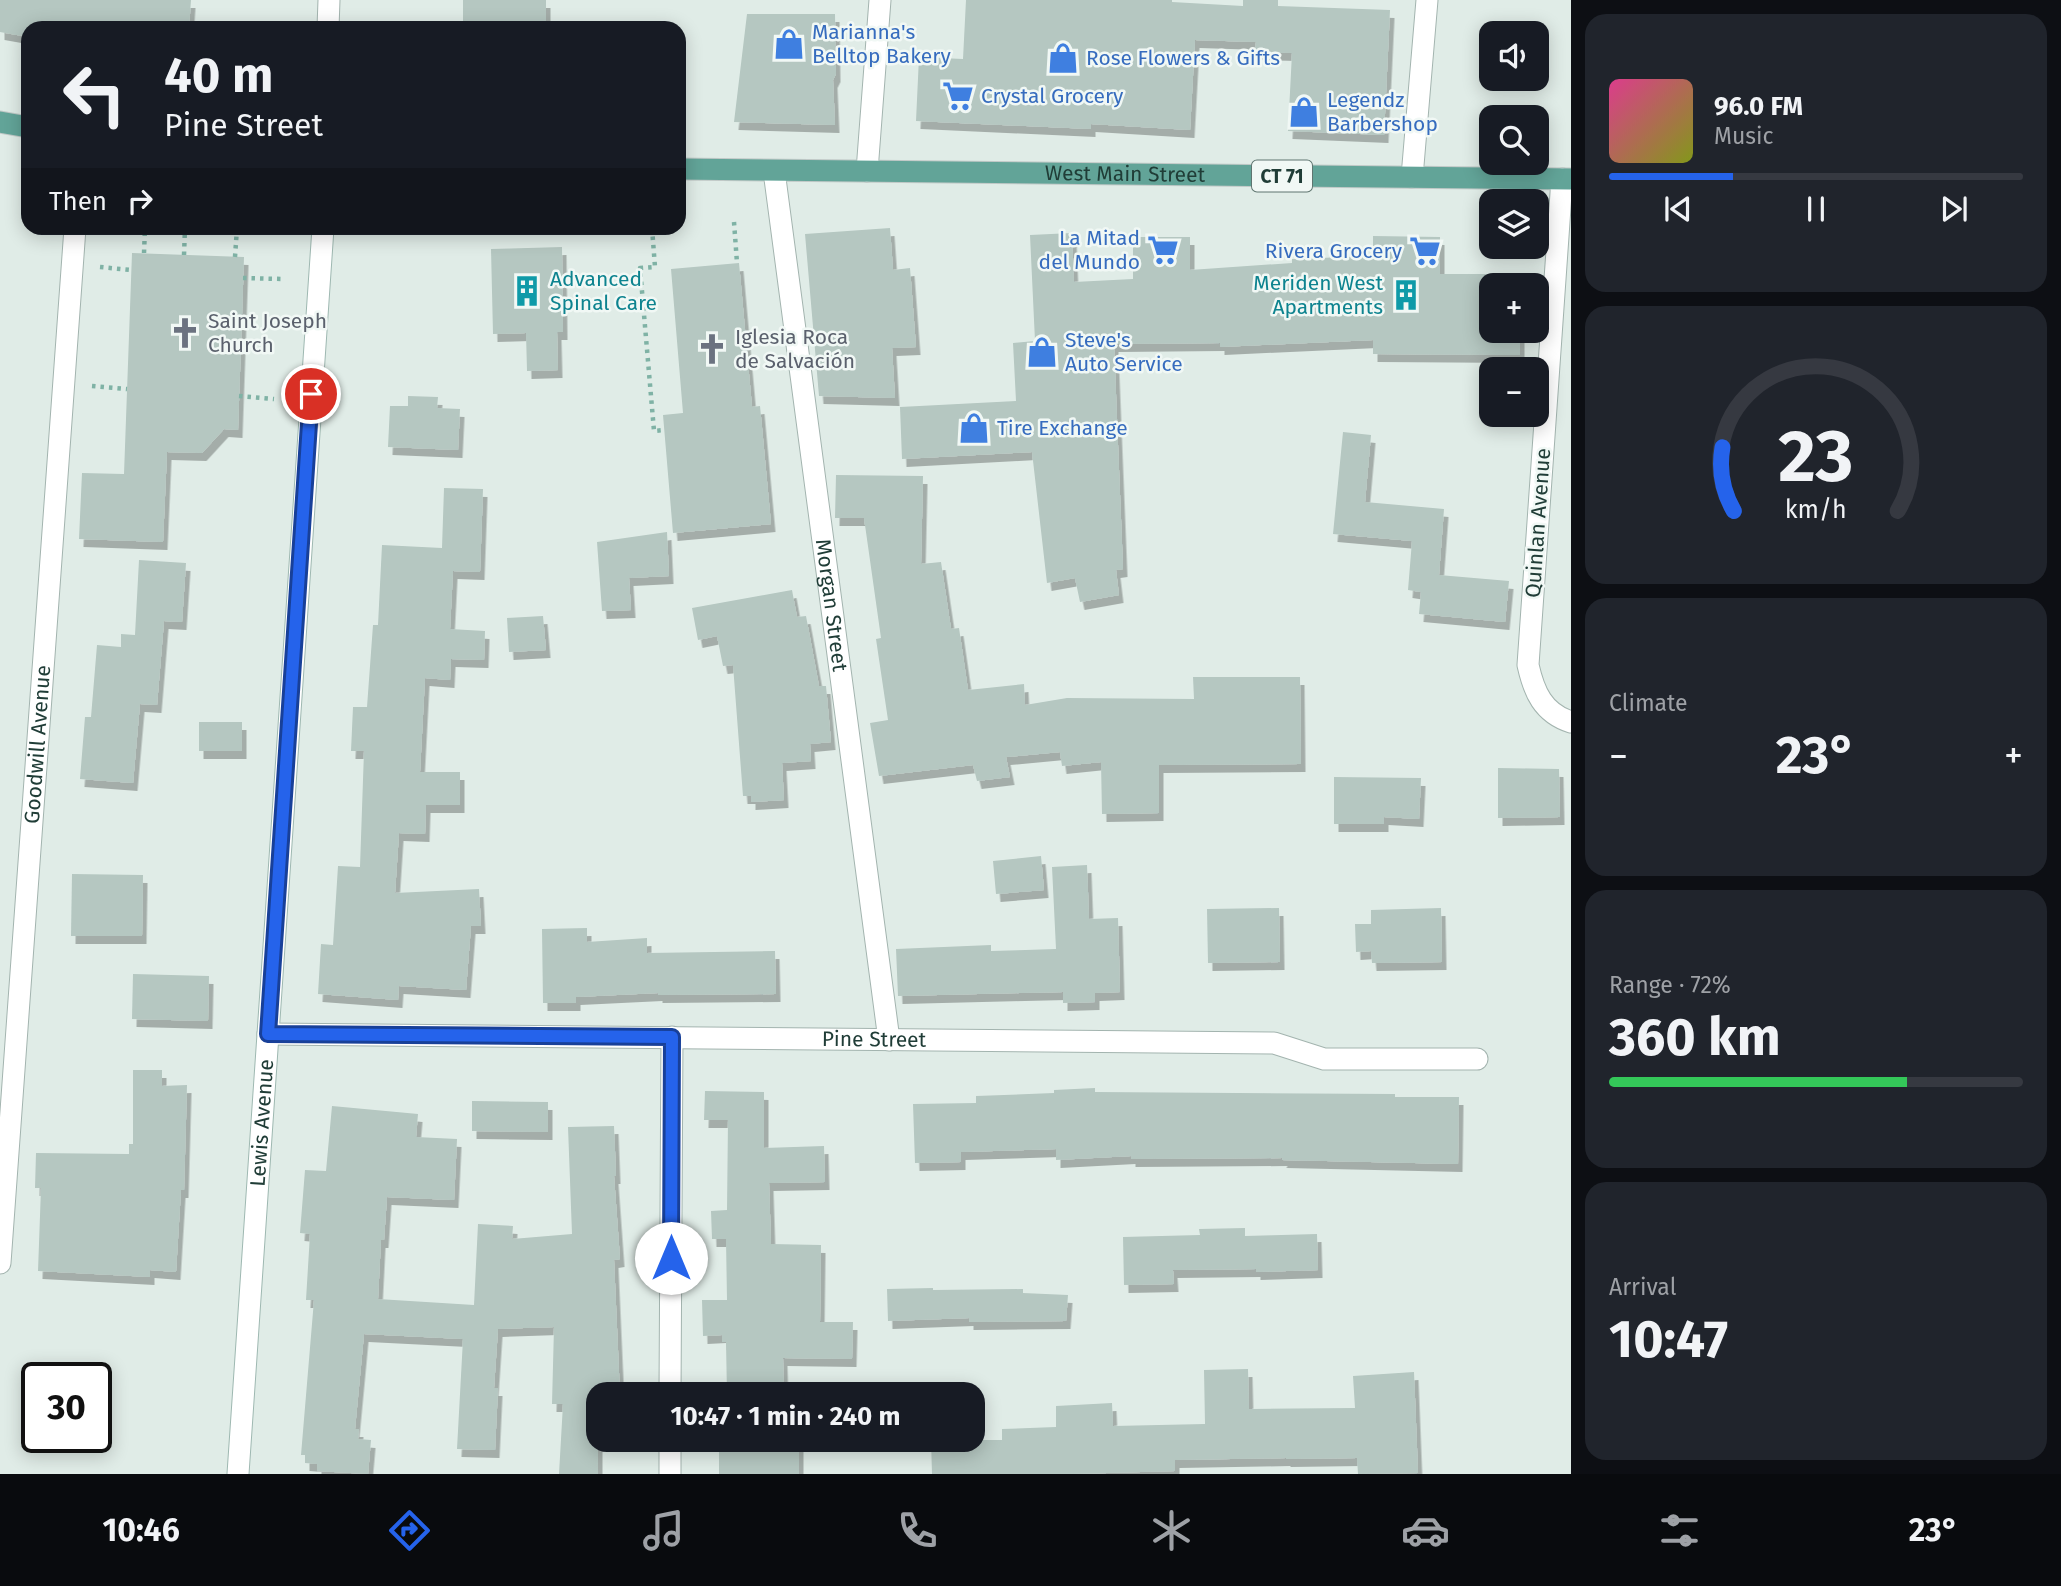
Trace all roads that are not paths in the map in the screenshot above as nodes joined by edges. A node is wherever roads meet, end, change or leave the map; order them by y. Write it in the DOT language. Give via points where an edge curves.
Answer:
graph roads {
  1 [pos="329,0"];
  2 [pos="880,0"];
  3 [pos="1427,0"];
  4 [pos="328,21"];
  5 [pos="0,121"];
  6 [pos="21,126"];
  7 [pos="686,169"];
  8 [pos="774,171"];
  9 [pos="867,171"];
  10 [pos="1412,177"];
  11 [pos="1566,179"];
  12 [pos="74,235"];
  13 [pos="323,235"];
  14 [pos="1571,722"];
  15 [pos="268,1034"];
  16 [pos="672,1037"];
  17 [pos="889,1040"];
  18 [pos="1477,1059"];
  19 [pos="0,1263"];
  20 [pos="670,1382"];
  21 [pos="670,1452"];
  22 [pos="237,1474"];
  23 [pos="670,1474"];
  1 -- 4 [label="street"];
  2 -- 9 [label="street"];
  3 -- 10 [label="street"];
  5 -- 6 [label="main road"];
  7 -- 8 [label="main road, West Main Street / CT 71"];
  8 -- 9 [label="main road, West Main Street / CT 71"];
  8 -- 17 [label="street, Morgan Street"];
  9 -- 10 [label="main road, West Main Street / CT 71"];
  10 -- 11 [label="main road, West Main Street / CT 71"];
  11 -- 14 [label="street, Quinlan Avenue" via="1528,665 1533,688 1545,707"];
  12 -- 19 [label="street, Goodwill Avenue"];
  13 -- 15 [label="street, Lewis Avenue"];
  15 -- 16 [label="street, Pine Street"];
  15 -- 22 [label="street, Lewis Avenue"];
  16 -- 17 [label="street, Pine Street"];
  16 -- 20 [label="street"];
  17 -- 18 [label="street, Pine Street" via="1274,1043 1324,1059"];
  21 -- 23 [label="street"];
}
